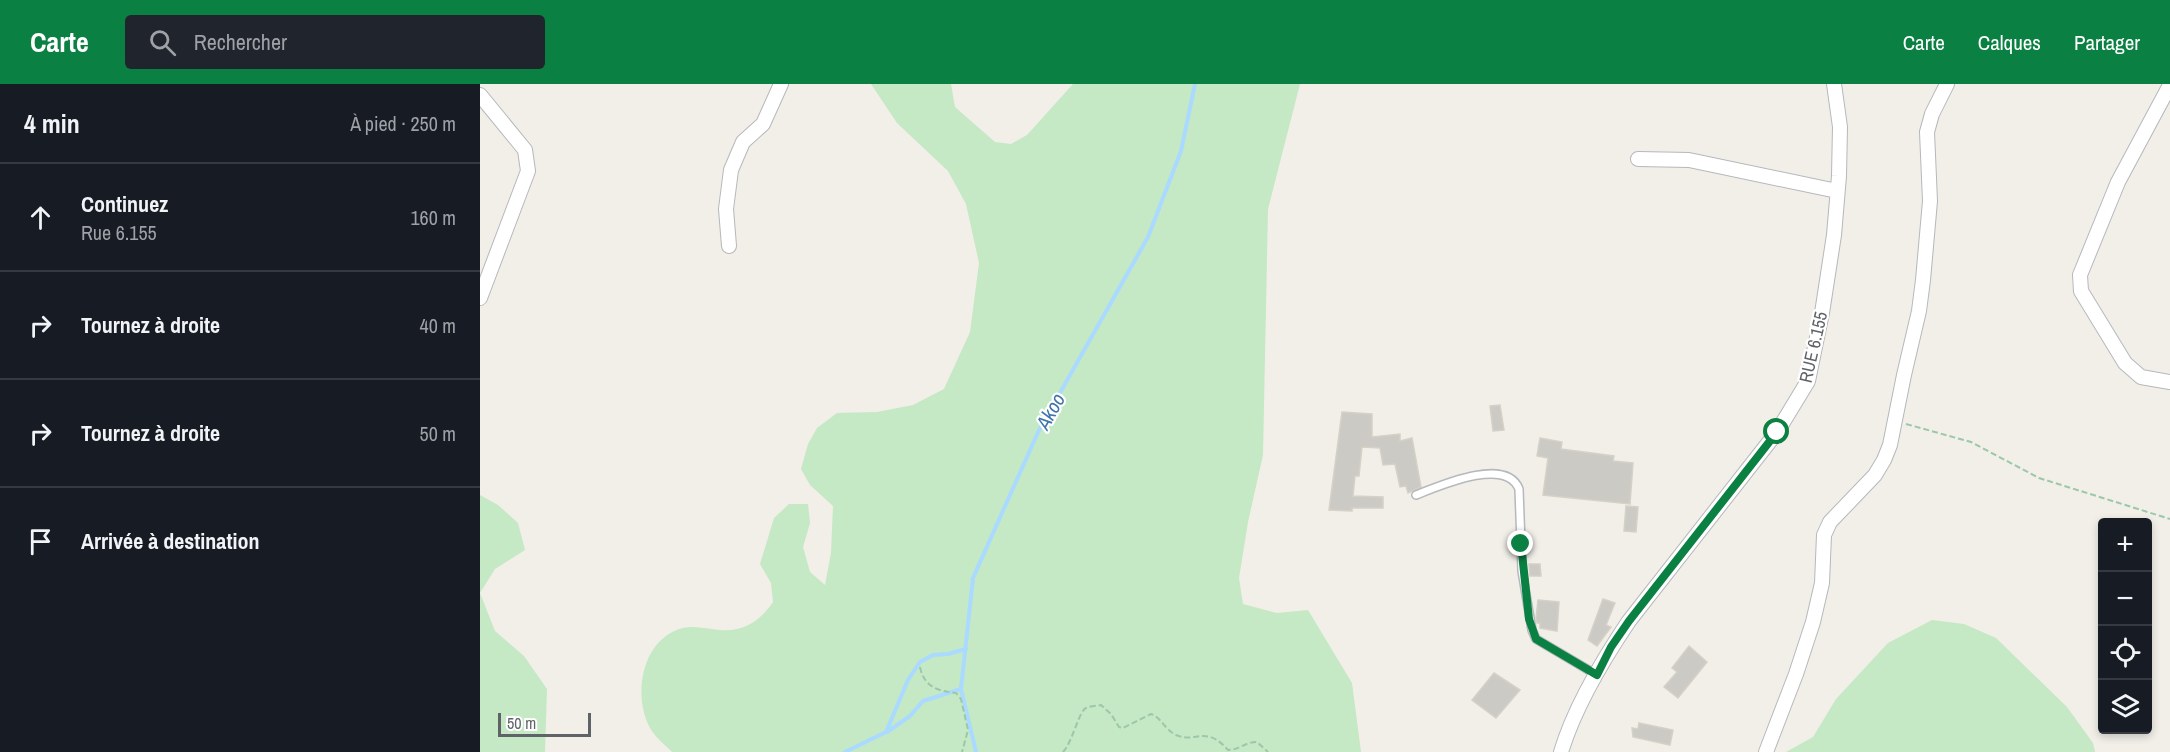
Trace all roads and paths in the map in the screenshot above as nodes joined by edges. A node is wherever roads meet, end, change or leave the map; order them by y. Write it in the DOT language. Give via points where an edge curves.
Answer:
graph roads {
  1 [pos="781,84"];
  2 [pos="1834,84"];
  3 [pos="1947,84"];
  4 [pos="2170,85"];
  5 [pos="480,95"];
  6 [pos="1638,159"];
  7 [pos="1837,191"];
  8 [pos="729,246"];
  9 [pos="480,298"];
  10 [pos="2170,382"];
  11 [pos="1894,421"];
  12 [pos="1416,495"];
  13 [pos="2170,519"];
  14 [pos="920,667"];
  15 [pos="1597,675"];
  16 [pos="962,752"];
  17 [pos="1063,752"];
  18 [pos="1268,752"];
  19 [pos="1561,752"];
  20 [pos="1766,752"];
  1 -- 8 [label="street" via="763,124 743,142 731,170 726,208"];
  2 -- 7 [label="street, RUE 6.155" via="1840,127"];
  3 -- 11 [label="street" via="1927,132 1930,201 1923,280"];
  4 -- 10 [label="street" via="2118,182 2080,275 2081,291 2125,363 2141,377"];
  5 -- 9 [label="street" via="525,150 528,171"];
  6 -- 7 [label="street" via="1689,160"];
  7 -- 15 [label="street, RUE 6.155" via="1834,235 1808,381 1777,432 1629,621"];
  11 -- 13 [label="path" via="1971,442 2039,478"];
  11 -- 20 [label="street" via="1890,445 1880,467 1830,522 1824,535 1822,583 1813,622"];
  12 -- 15 [label="lane" via="1466,478 1494,474 1516,482 1522,571 1532,630 1536,639"];
  14 -- 16 [label="path" via="930,686 956,693 961,699 968,730"];
  15 -- 19 [label="street, RUE 6.155"];
  17 -- 18 [label="path" via="1082,712 1101,705 1119,727 1151,714 1178,736 1207,736 1227,750 1257,742"];
}
